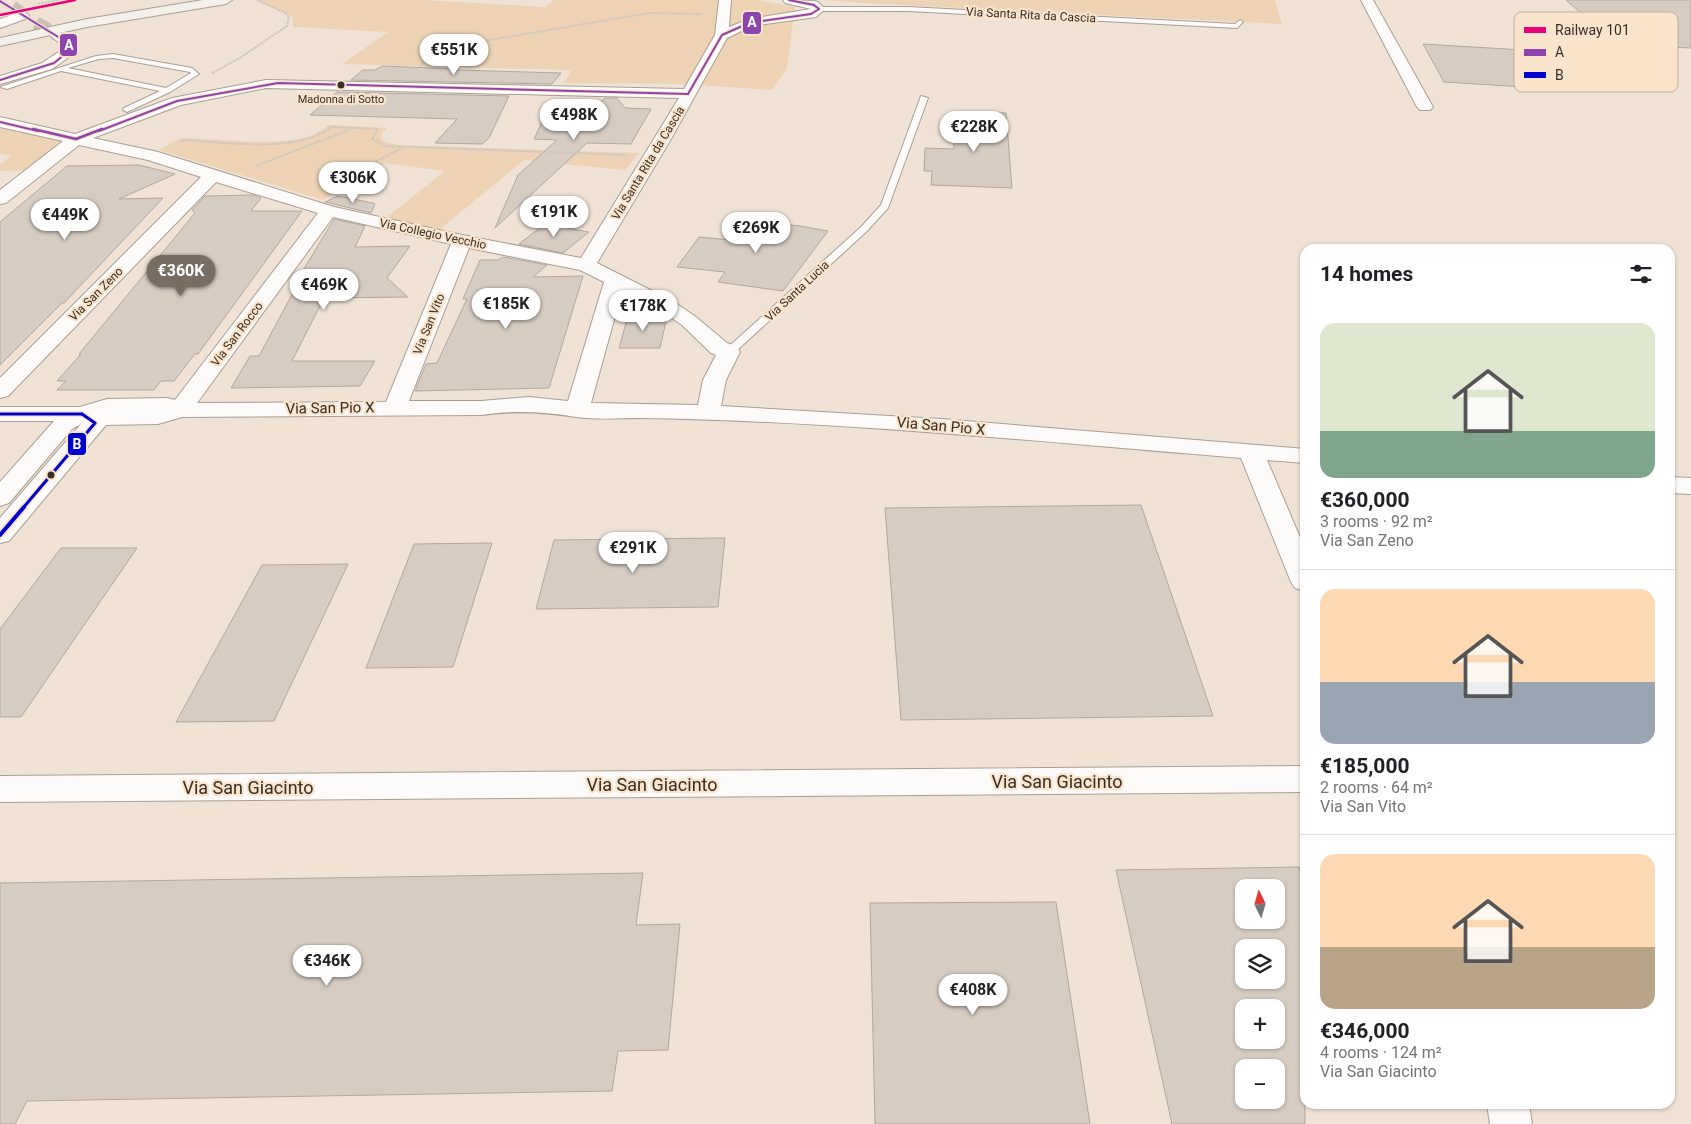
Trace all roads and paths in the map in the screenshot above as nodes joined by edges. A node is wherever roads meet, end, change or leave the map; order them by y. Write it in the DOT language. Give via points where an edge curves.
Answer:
graph roads {
  1 [pos="59,0"];
  2 [pos="194,0"];
  3 [pos="226,0"];
  4 [pos="725,0"];
  5 [pos="789,0"];
  6 [pos="1368,0"];
  7 [pos="0,1"];
  8 [pos="39,4"];
  9 [pos="819,9"];
  10 [pos="18,12"];
  11 [pos="708,15"];
  12 [pos="1240,22"];
  13 [pos="0,24"];
  14 [pos="36,24"];
  15 [pos="55,34"];
  16 [pos="722,34"];
  17 [pos="0,36"];
  18 [pos="0,42"];
  19 [pos="61,68"];
  20 [pos="419,68"];
  21 [pos="2,83"];
  22 [pos="167,90"];
  23 [pos="688,94"];
  24 [pos="924,98"];
  25 [pos="1425,107"];
  26 [pos="127,110"];
  27 [pos="0,122"];
  28 [pos="354,128"];
  29 [pos="76,139"];
  30 [pos="403,148"];
  31 [pos="152,156"];
  32 [pos="652,156"];
  33 [pos="251,168"];
  34 [pos="212,175"];
  35 [pos="0,199"];
  36 [pos="295,200"];
  37 [pos="329,211"];
  38 [pos="462,241"];
  39 [pos="586,265"];
  40 [pos="615,280"];
  41 [pos="729,352"];
  42 [pos="0,392"];
  43 [pos="395,407"];
  44 [pos="180,410"];
  45 [pos="577,410"];
  46 [pos="710,411"];
  47 [pos="0,414"];
  48 [pos="82,414"];
  49 [pos="1252,452"];
  50 [pos="1300,456"];
  51 [pos="1675,485"];
  52 [pos="1691,486"];
  53 [pos="0,498"];
  54 [pos="0,535"];
  55 [pos="1300,570"];
  56 [pos="1300,779"];
  57 [pos="0,789"];
  58 [pos="1509,1109"];
  59 [pos="1511,1124"];
  1 -- 8 [label="path"];
  2 -- 17 [label="main road"];
  3 -- 18 [label="main road"];
  4 -- 16 [label="street, Via Santa Rita da Cascia"];
  5 -- 9 [label="street, Via Santa Rita da Cascia"];
  6 -- 25 [label="street"];
  7 -- 10 [label="street"];
  9 -- 12 [label="lane, Via Santa Rita da Cascia" via="918,10 1237,26"];
  9 -- 16 [label="street, Via Santa Rita da Cascia" via="811,14 750,23"];
  10 -- 13 [label="street"];
  10 -- 14 [label="street"];
  11 -- 20 [label="path" via="650,13 442,48 435,50"];
  15 -- 21 [label="street" via="68,43 70,50 63,58"];
  16 -- 23 [label="street, Via Santa Rita da Cascia"];
  19 -- 21 [label="lane"];
  19 -- 22 [label="lane"];
  19 -- 22 [label="lane" via="113,56 192,70 195,74"];
  22 -- 26 [label="lane"];
  23 -- 29 [label="street" via="278,83 177,101"];
  23 -- 32 [label="street, Via Santa Rita da Cascia"];
  24 -- 41 [label="lane, Via Santa Lucia" via="885,206"];
  27 -- 29 [label="street, Via Collegio Vecchio"];
  28 -- 30 [label="path" via="378,129 372,139 377,143"];
  28 -- 31 [label="path" via="331,127 310,138 278,144 182,140"];
  28 -- 33 [label="path"];
  29 -- 31 [label="street, Via Collegio Vecchio"];
  29 -- 35 [label="street"];
  30 -- 32 [label="path"];
  30 -- 36 [label="path" via="306,198"];
  31 -- 34 [label="street, Via Collegio Vecchio"];
  32 -- 39 [label="street, Via Santa Rita da Cascia"];
  34 -- 36 [label="street, Via Collegio Vecchio"];
  34 -- 42 [label="street, Via San Zeno"];
  36 -- 37 [label="street, Via Collegio Vecchio"];
  37 -- 38 [label="street, Via Collegio Vecchio"];
  37 -- 44 [label="street, Via San Rocco"];
  38 -- 39 [label="street, Via Collegio Vecchio"];
  38 -- 43 [label="street, Via San Vito"];
  39 -- 40 [label="street, Via Collegio Vecchio"];
  40 -- 41 [label="street, Via Collegio Vecchio" via="667,306 719,348"];
  40 -- 45 [label="street"];
  41 -- 46 [label="street" via="720,366 708,401"];
  43 -- 44 [label="street, Via San Pio X"];
  43 -- 45 [label="street, Via San Pio X" via="481,408 494,416 565,416"];
  44 -- 48 [label="street, Via San Pio X" via="158,417 100,418"];
  45 -- 46 [label="street, Via San Pio X"];
  46 -- 49 [label="street, Via San Pio X"];
  47 -- 48 [label="street, Via San Pio X"];
  48 -- 53 [label="street" via="64,424"];
  48 -- 54 [label="street" via="95,423"];
  49 -- 50 [label="street, Via San Pio X"];
  49 -- 55 [label="street"];
  51 -- 52 [label="street"];
  56 -- 57 [label="street, Via San Giacinto"];
  58 -- 59 [label="street"];
}
